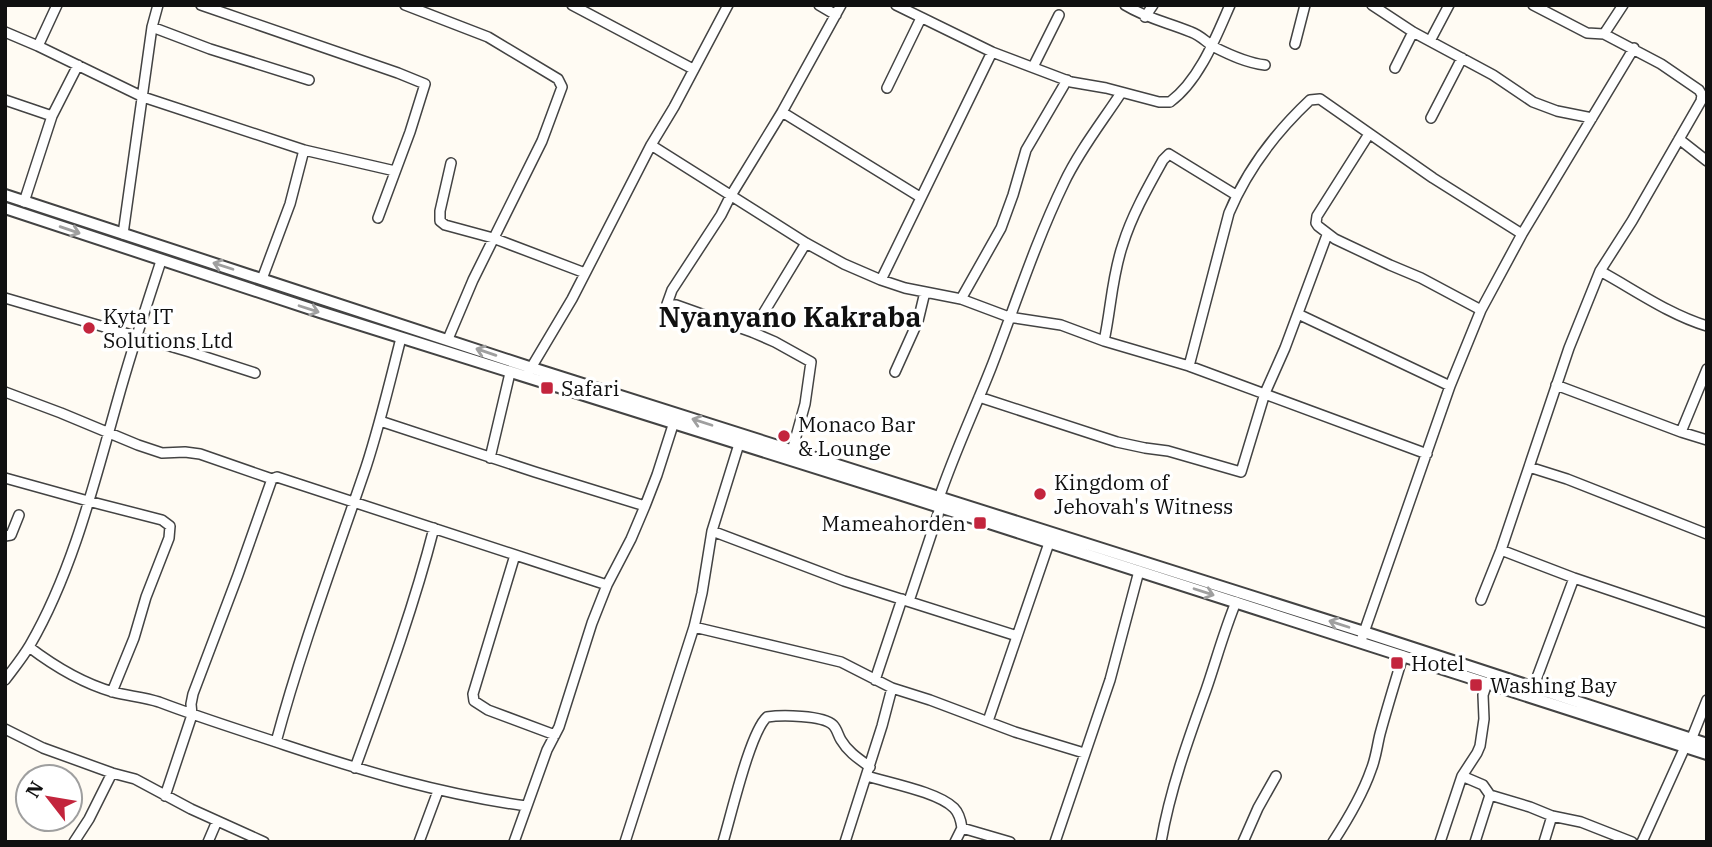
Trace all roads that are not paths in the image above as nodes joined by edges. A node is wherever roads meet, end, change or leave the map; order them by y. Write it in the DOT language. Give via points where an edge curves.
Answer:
graph roads {
  1 [pos="57,5"];
  2 [pos="158,5"];
  3 [pos="201,5"];
  4 [pos="405,5"];
  5 [pos="572,5"];
  6 [pos="729,5"];
  7 [pos="819,5"];
  8 [pos="841,5"];
  9 [pos="896,5"];
  10 [pos="1125,5"];
  11 [pos="1153,5"];
  12 [pos="1230,5"];
  13 [pos="1305,5"];
  14 [pos="1373,5"];
  15 [pos="1450,5"];
  16 [pos="1533,5"];
  17 [pos="1623,5"];
  18 [pos="836,15"];
  19 [pos="1059,15"];
  20 [pos="1145,17"];
  21 [pos="922,18"];
  22 [pos="152,27"];
  23 [pos="5,32"];
  24 [pos="1413,32"];
  25 [pos="1604,34"];
  26 [pos="1430,41"];
  27 [pos="1295,44"];
  28 [pos="1211,45"];
  29 [pos="38,46"];
  30 [pos="1634,48"];
  31 [pos="992,52"];
  32 [pos="1462,58"];
  33 [pos="78,65"];
  34 [pos="1265,65"];
  35 [pos="1033,67"];
  36 [pos="1395,68"];
  37 [pos="693,69"];
  38 [pos="309,79"];
  39 [pos="1067,80"];
  40 [pos="887,88"];
  41 [pos="1121,93"];
  42 [pos="144,97"];
  43 [pos="5,100"];
  44 [pos="782,112"];
  45 [pos="52,116"];
  46 [pos="1431,118"];
  47 [pos="1592,118"];
  48 [pos="1369,134"];
  49 [pos="1679,139"];
  50 [pos="651,145"];
  51 [pos="304,150"];
  52 [pos="1707,161"];
  53 [pos="451,163"];
  54 [pos="395,171"];
  55 [pos="5,195"];
  56 [pos="1236,195"];
  57 [pos="730,197"];
  58 [pos="920,197"];
  59 [pos="24,202"];
  60 [pos="5,208"];
  61 [pos="378,218"];
  62 [pos="123,234"];
  63 [pos="1522,234"];
  64 [pos="1328,235"];
  65 [pos="494,238"];
  66 [pos="806,243"];
  67 [pos="161,261"];
  68 [pos="1600,271"];
  69 [pos="585,273"];
  70 [pos="262,279"];
  71 [pos="881,280"];
  72 [pos="925,292"];
  73 [pos="5,298"];
  74 [pos="961,299"];
  75 [pos="1480,310"];
  76 [pos="1298,314"];
  77 [pos="1009,317"];
  78 [pos="1707,326"];
  79 [pos="752,332"];
  80 [pos="136,337"];
  81 [pos="401,338"];
  82 [pos="449,340"];
  83 [pos="1104,341"];
  84 [pos="1189,366"];
  85 [pos="1707,369"];
  86 [pos="895,372"];
  87 [pos="255,373"];
  88 [pos="510,373"];
  89 [pos="529,373"];
  90 [pos="1556,385"];
  91 [pos="1450,386"];
  92 [pos="5,392"];
  93 [pos="1265,393"];
  94 [pos="978,397"];
  95 [pos="380,421"];
  96 [pos="673,425"];
  97 [pos="1681,432"];
  98 [pos="109,433"];
  99 [pos="1707,440"];
  100 [pos="739,444"];
  101 [pos="792,451"];
  102 [pos="1427,454"];
  103 [pos="491,458"];
  104 [pos="1529,467"];
  105 [pos="5,478"];
  106 [pos="272,479"];
  107 [pos="354,501"];
  108 [pos="88,502"];
  109 [pos="940,503"];
  110 [pos="645,506"];
  111 [pos="19,515"];
  112 [pos="434,528"];
  113 [pos="712,531"];
  114 [pos="1707,534"];
  115 [pos="5,536"];
  116 [pos="1049,543"];
  117 [pos="1501,550"];
  118 [pos="515,555"];
  119 [pos="1139,571"];
  120 [pos="1574,578"];
  121 [pos="607,584"];
  122 [pos="905,600"];
  123 [pos="1481,600"];
  124 [pos="1236,603"];
  125 [pos="1707,623"];
  126 [pos="694,627"];
  127 [pos="1017,636"];
  128 [pos="1362,637"];
  129 [pos="29,647"];
  130 [pos="1403,656"];
  131 [pos="5,680"];
  132 [pos="875,680"];
  133 [pos="1487,683"];
  134 [pos="892,688"];
  135 [pos="1533,688"];
  136 [pos="112,692"];
  137 [pos="1707,700"];
  138 [pos="192,715"];
  139 [pos="988,721"];
  140 [pos="5,729"];
  141 [pos="555,735"];
  142 [pos="276,742"];
  143 [pos="1688,743"];
  144 [pos="1707,744"];
  145 [pos="1084,753"];
  146 [pos="1707,754"];
  147 [pos="355,768"];
  148 [pos="868,771"];
  149 [pos="111,773"];
  150 [pos="1276,776"];
  151 [pos="1461,776"];
  152 [pos="438,791"];
  153 [pos="1490,794"];
  154 [pos="165,796"];
  155 [pos="526,806"];
  156 [pos="1552,816"];
  157 [pos="217,821"];
  158 [pos="962,828"];
  159 [pos="74,842"];
  160 [pos="208,842"];
  161 [pos="264,842"];
  162 [pos="419,842"];
  163 [pos="514,842"];
  164 [pos="625,842"];
  165 [pos="723,842"];
  166 [pos="845,842"];
  167 [pos="955,842"];
  168 [pos="1010,842"];
  169 [pos="1055,842"];
  170 [pos="1161,842"];
  171 [pos="1243,842"];
  172 [pos="1333,842"];
  173 [pos="1440,842"];
  174 [pos="1475,842"];
  175 [pos="1544,842"];
  176 [pos="1632,842"];
  177 [pos="1642,842"];
  1 -- 29 [label="street"];
  2 -- 22 [label="street"];
  3 -- 54 [label="street" via="425,84"];
  4 -- 65 [label="street" via="488,37 561,83 542,141"];
  5 -- 37 [label="street"];
  6 -- 37 [label="street"];
  7 -- 18 [label="street"];
  8 -- 18 [label="street"];
  9 -- 21 [label="street"];
  10 -- 20 [label="street"];
  11 -- 20 [label="street"];
  12 -- 28 [label="street"];
  13 -- 27 [label="street"];
  14 -- 24 [label="street"];
  15 -- 26 [label="street"];
  16 -- 25 [label="street" via="1587,33"];
  17 -- 25 [label="street"];
  18 -- 44 [label="street"];
  19 -- 35 [label="street"];
  20 -- 28 [label="street" via="1191,32"];
  21 -- 31 [label="street"];
  21 -- 40 [label="street"];
  22 -- 38 [label="street"];
  22 -- 42 [label="street"];
  23 -- 29 [label="street"];
  24 -- 26 [label="street"];
  24 -- 36 [label="street"];
  25 -- 30 [label="street"];
  26 -- 32 [label="street"];
  28 -- 34 [label="street"];
  28 -- 41 [label="street" via="1192,78 1170,102"];
  29 -- 33 [label="street"];
  30 -- 47 [label="street"];
  30 -- 49 [label="street" via="1689,81 1702,95"];
  31 -- 35 [label="street"];
  31 -- 58 [label="street"];
  32 -- 46 [label="street"];
  32 -- 47 [label="street" via="1533,102"];
  33 -- 42 [label="street"];
  33 -- 45 [label="street"];
  35 -- 39 [label="street"];
  37 -- 50 [label="street"];
  39 -- 41 [label="street"];
  39 -- 74 [label="street" via="1026,150 1004,221"];
  41 -- 77 [label="street" via="1064,183"];
  42 -- 51 [label="street"];
  42 -- 62 [label="street"];
  43 -- 45 [label="street"];
  44 -- 57 [label="street"];
  44 -- 58 [label="street"];
  45 -- 59 [label="street"];
  47 -- 63 [label="street"];
  48 -- 56 [label="street" via="1321,99 1310,100 1266,148"];
  48 -- 63 [label="street"];
  48 -- 64 [label="street" via="1316,219"];
  49 -- 52 [label="street"];
  49 -- 68 [label="street"];
  50 -- 57 [label="street"];
  50 -- 69 [label="street"];
  51 -- 54 [label="street"];
  51 -- 70 [label="street"];
  53 -- 65 [label="street" via="440,221"];
  54 -- 61 [label="street"];
  55 -- 59 [label="street"];
  56 -- 83 [label="street" via="1169,154 1163,160 1123,244"];
  56 -- 84 [label="street"];
  57 -- 66 [label="street"];
  57 -- 79 [label="street" via="667,304"];
  58 -- 71 [label="street"];
  59 -- 62 [label="street"];
  60 -- 67 [label="street, one-way"];
  70 -- 62 [label="street, one-way"];
  63 -- 75 [label="street"];
  64 -- 75 [label="street"];
  64 -- 76 [label="street"];
  65 -- 69 [label="street"];
  65 -- 82 [label="street"];
  66 -- 71 [label="street"];
  66 -- 79 [label="street"];
  67 -- 80 [label="street"];
  67 -- 81 [label="street, one-way"];
  68 -- 78 [label="street" via="1667,310"];
  68 -- 90 [label="street"];
  69 -- 89 [label="street"];
  70 -- 82 [label="street"];
  71 -- 72 [label="street"];
  72 -- 74 [label="street"];
  72 -- 86 [label="street" via="918,321"];
  73 -- 80 [label="street"];
  74 -- 77 [label="street"];
  75 -- 91 [label="street"];
  76 -- 91 [label="street"];
  76 -- 93 [label="street"];
  77 -- 83 [label="street" via="1061,325"];
  77 -- 94 [label="street"];
  79 -- 101 [label="street" via="811,362"];
  80 -- 87 [label="street"];
  80 -- 98 [label="street"];
  81 -- 88 [label="street"];
  81 -- 95 [label="street"];
  89 -- 82 [label="street, one-way"];
  83 -- 84 [label="street"];
  84 -- 93 [label="street"];
  85 -- 97 [label="street"];
  88 -- 89 [label="street"];
  88 -- 103 [label="street"];
  89 -- 96 [label="street"];
  101 -- 89 [label="street, one-way"];
  90 -- 97 [label="street"];
  90 -- 104 [label="street"];
  91 -- 102 [label="street"];
  92 -- 98 [label="street"];
  93 -- 94 [label="street" via="1241,472 1117,442"];
  93 -- 102 [label="street"];
  94 -- 109 [label="street"];
  95 -- 103 [label="street"];
  95 -- 107 [label="street"];
  96 -- 100 [label="street"];
  96 -- 110 [label="street"];
  97 -- 99 [label="street"];
  98 -- 106 [label="street" via="162,453 200,454"];
  98 -- 108 [label="street"];
  100 -- 109 [label="street"];
  100 -- 113 [label="street"];
  101 -- 109 [label="street"];
  102 -- 128 [label="street"];
  103 -- 110 [label="street"];
  104 -- 114 [label="street"];
  104 -- 117 [label="street"];
  105 -- 108 [label="street"];
  106 -- 107 [label="street"];
  106 -- 138 [label="street" via="193,694"];
  107 -- 112 [label="street"];
  107 -- 142 [label="street"];
  108 -- 129 [label="street" via="56,592"];
  108 -- 136 [label="street" via="162,520 170,526"];
  109 -- 116 [label="street"];
  109 -- 122 [label="street"];
  128 -- 109 [label="street, one-way"];
  110 -- 121 [label="street"];
  111 -- 115 [label="street" via="11,535"];
  112 -- 118 [label="street"];
  112 -- 147 [label="street" via="406,626"];
  113 -- 122 [label="street"];
  113 -- 126 [label="street"];
  116 -- 119 [label="street"];
  116 -- 127 [label="street"];
  117 -- 120 [label="street"];
  117 -- 123 [label="street"];
  118 -- 121 [label="street"];
  118 -- 141 [label="street" via="474,701"];
  119 -- 124 [label="street, one-way"];
  119 -- 145 [label="street" via="1110,680"];
  120 -- 125 [label="street"];
  120 -- 135 [label="street"];
  121 -- 141 [label="street"];
  122 -- 127 [label="street"];
  122 -- 132 [label="street"];
  124 -- 128 [label="street"];
  124 -- 170 [label="street" via="1188,739"];
  126 -- 132 [label="street" via="841,662"];
  126 -- 164 [label="street"];
  127 -- 139 [label="street"];
  128 -- 130 [label="street"];
  128 -- 135 [label="street"];
  129 -- 131 [label="street"];
  129 -- 136 [label="street" via="53,665"];
  130 -- 133 [label="street"];
  130 -- 172 [label="street" via="1371,772"];
  132 -- 134 [label="street"];
  133 -- 143 [label="street" via="1615,726"];
  133 -- 151 [label="street" via="1480,746"];
  134 -- 139 [label="street"];
  134 -- 148 [label="street"];
  135 -- 143 [label="street"];
  136 -- 138 [label="street"];
  137 -- 143 [label="street"];
  138 -- 142 [label="street"];
  138 -- 154 [label="street"];
  139 -- 145 [label="street"];
  140 -- 149 [label="street"];
  141 -- 155 [label="street"];
  142 -- 147 [label="street"];
  143 -- 144 [label="street"];
  143 -- 146 [label="street"];
  143 -- 177 [label="street"];
  145 -- 169 [label="street"];
  147 -- 152 [label="street"];
  148 -- 158 [label="street" via="952,806"];
  148 -- 165 [label="street" via="830,723 796,716 767,717 751,747"];
  148 -- 166 [label="street"];
  149 -- 154 [label="street" via="135,779"];
  149 -- 159 [label="street"];
  150 -- 171 [label="street"];
  151 -- 153 [label="street" via="1483,785"];
  151 -- 173 [label="street"];
  152 -- 155 [label="street"];
  152 -- 162 [label="street"];
  153 -- 156 [label="street"];
  153 -- 174 [label="street"];
  154 -- 157 [label="street"];
  155 -- 163 [label="street"];
  156 -- 175 [label="street"];
  156 -- 176 [label="street"];
  157 -- 160 [label="street"];
  157 -- 161 [label="street"];
  158 -- 167 [label="street"];
  158 -- 168 [label="street"];
}
